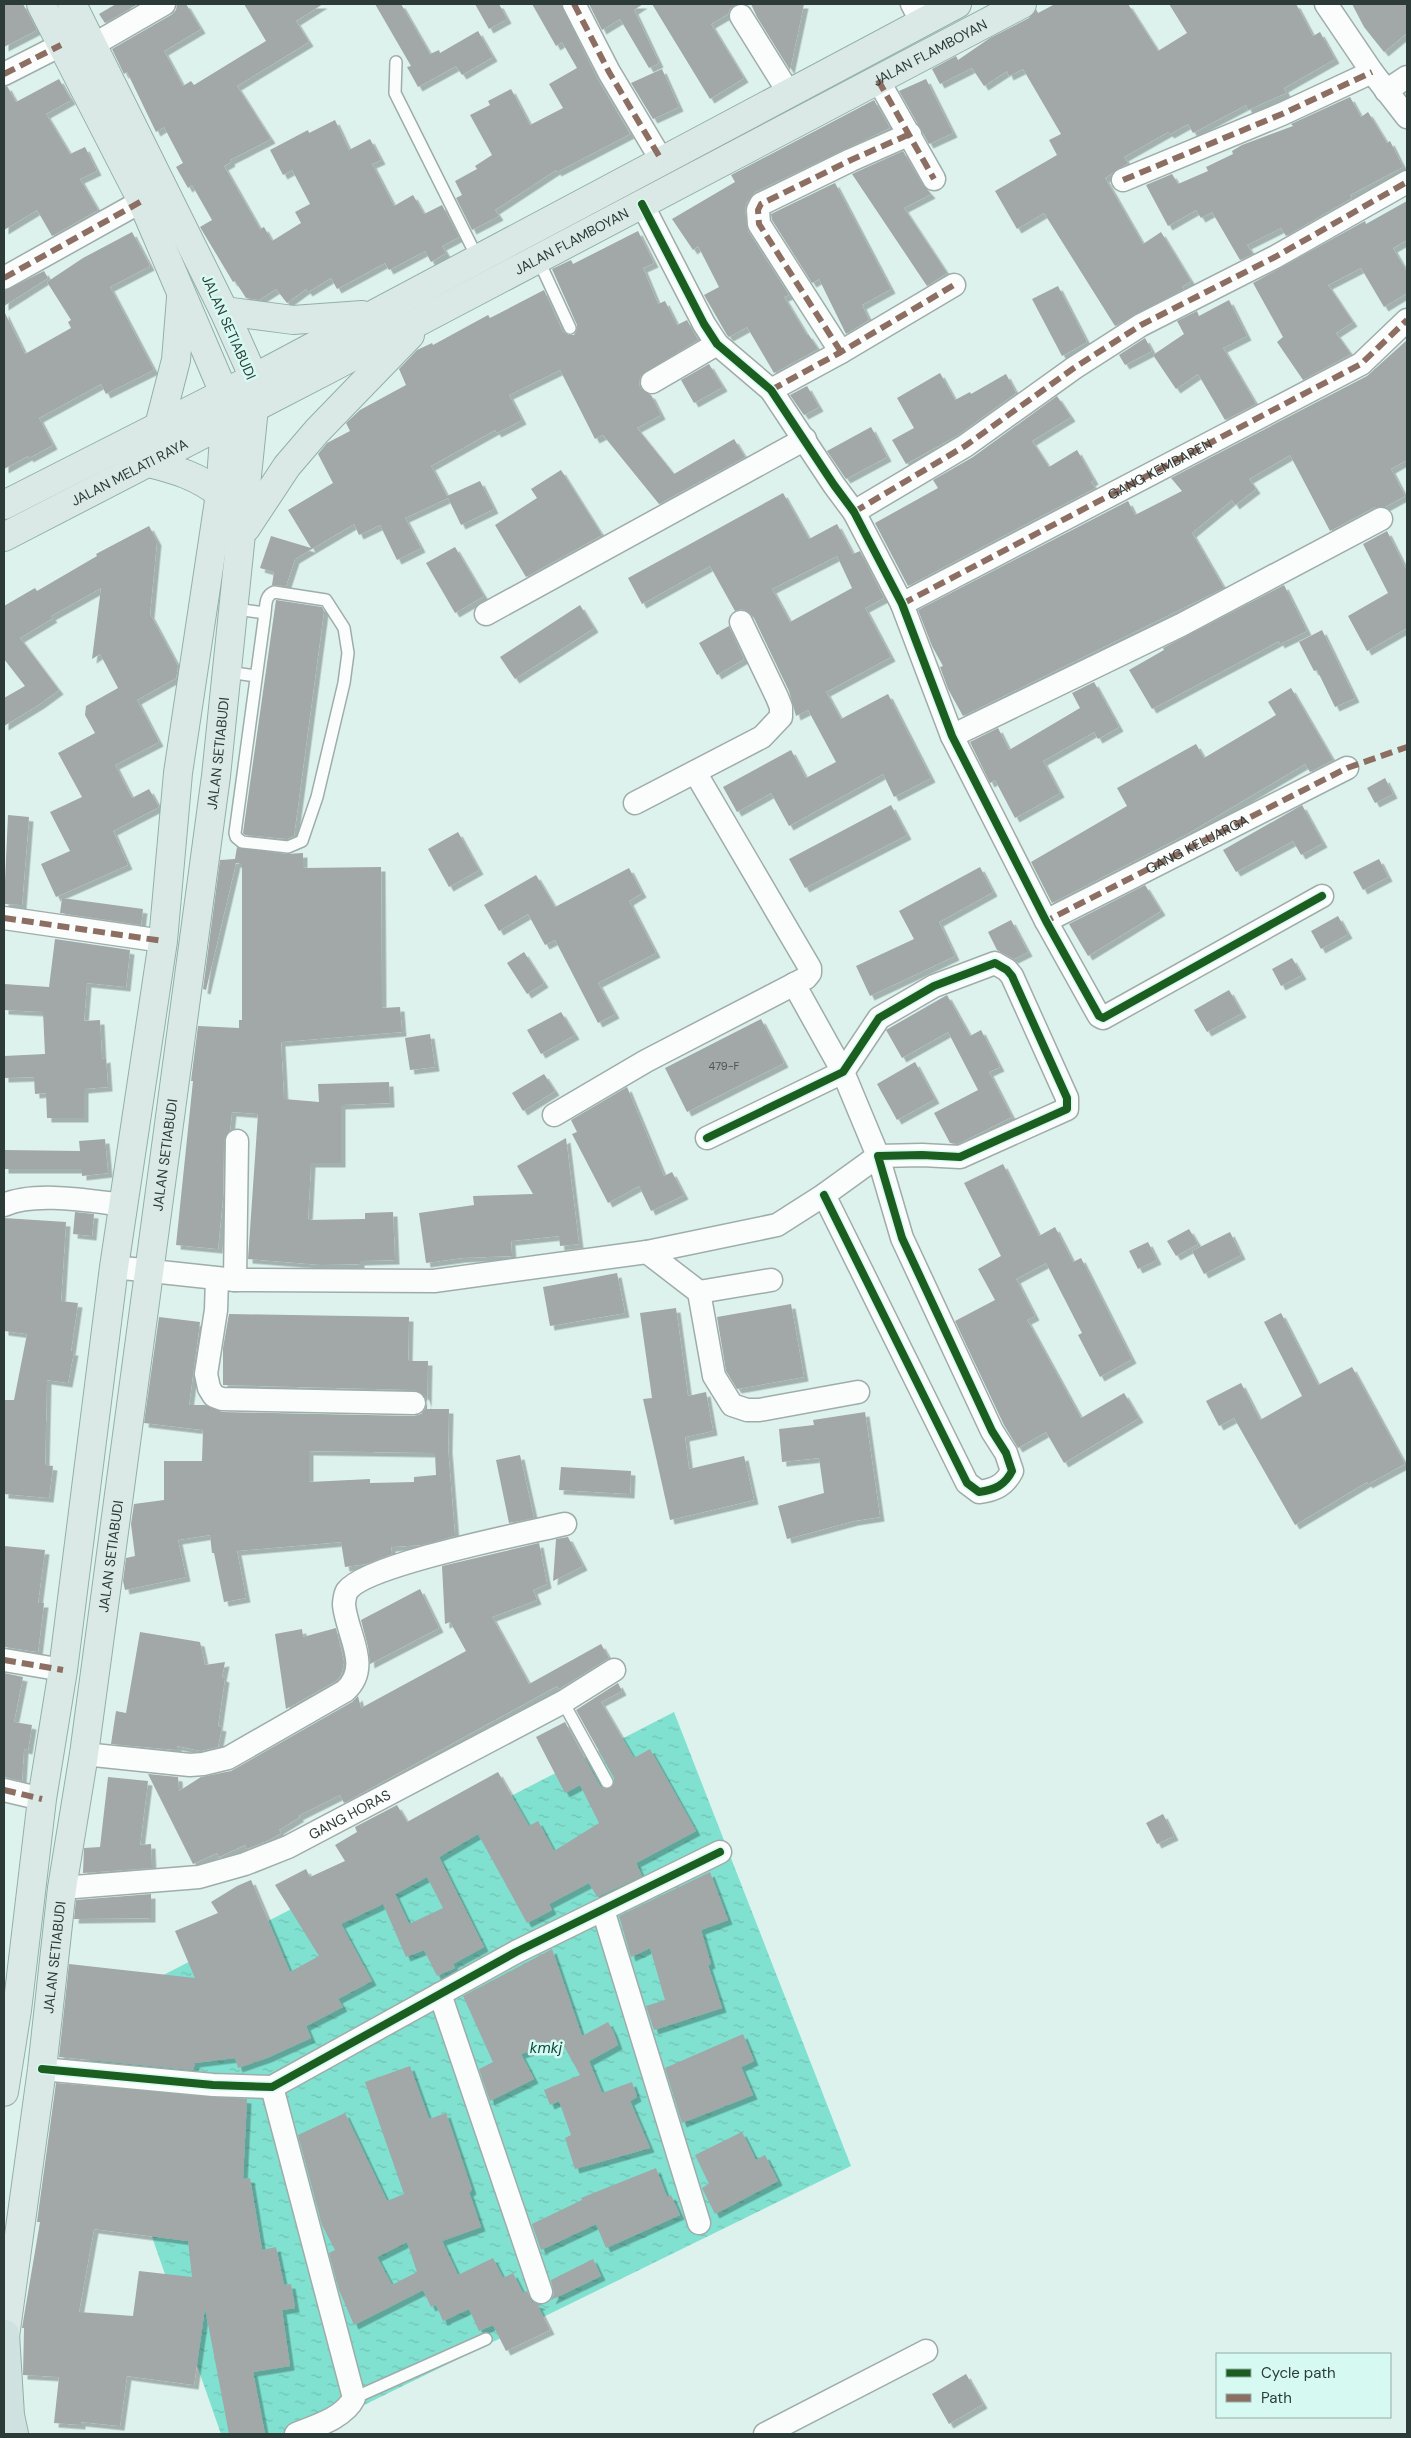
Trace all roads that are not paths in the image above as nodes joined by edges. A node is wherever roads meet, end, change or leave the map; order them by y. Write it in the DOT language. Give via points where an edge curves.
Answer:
graph roads {
  1 [pos="41,4"];
  2 [pos="72,4"];
  3 [pos="164,4"];
  4 [pos="574,4"];
  5 [pos="957,4"];
  6 [pos="1022,4"];
  7 [pos="1326,4"];
  8 [pos="917,13"];
  9 [pos="741,16"];
  10 [pos="62,45"];
  11 [pos="93,45"];
  12 [pos="396,62"];
  13 [pos="1372,72"];
  14 [pos="4,74"];
  15 [pos="1407,77"];
  16 [pos="878,80"];
  17 [pos="1386,91"];
  18 [pos="789,93"];
  19 [pos="1407,117"];
  20 [pos="910,134"];
  21 [pos="662,161"];
  22 [pos="934,179"];
  23 [pos="1123,180"];
  24 [pos="1407,182"];
  25 [pos="142,201"];
  26 [pos="642,204"];
  27 [pos="546,223"];
  28 [pos="550,253"];
  29 [pos="478,259"];
  30 [pos="4,278"];
  31 [pos="954,285"];
  32 [pos="181,291"];
  33 [pos="224,311"];
  34 [pos="376,313"];
  35 [pos="424,319"];
  36 [pos="1407,320"];
  37 [pos="570,328"];
  38 [pos="717,344"];
  39 [pos="842,352"];
  40 [pos="254,378"];
  41 [pos="652,382"];
  42 [pos="772,390"];
  43 [pos="224,393"];
  44 [pos="254,408"];
  45 [pos="225,424"];
  46 [pos="159,426"];
  47 [pos="805,439"];
  48 [pos="149,462"];
  49 [pos="220,494"];
  50 [pos="4,505"];
  51 [pos="854,512"];
  52 [pos="1381,519"];
  53 [pos="243,533"];
  54 [pos="4,536"];
  55 [pos="902,604"];
  56 [pos="235,609"];
  57 [pos="264,613"];
  58 [pos="486,614"];
  59 [pos="741,622"];
  60 [pos="228,672"];
  61 [pos="256,676"];
  62 [pos="952,736"];
  63 [pos="1347,768"];
  64 [pos="695,772"];
  65 [pos="178,773"];
  66 [pos="229,778"];
  67 [pos="635,803"];
  68 [pos="1322,896"];
  69 [pos="4,918"];
  70 [pos="1046,921"];
  71 [pos="163,941"];
  72 [pos="794,984"];
  73 [pos="843,1072"];
  74 [pos="554,1115"];
  75 [pos="707,1138"];
  76 [pos="237,1140"];
  77 [pos="878,1156"];
  78 [pos="824,1195"];
  79 [pos="4,1205"];
  80 [pos="124,1205"];
  81 [pos="647,1252"];
  82 [pos="114,1267"];
  83 [pos="149,1272"];
  84 [pos="226,1280"];
  85 [pos="772,1280"];
  86 [pos="699,1292"];
  87 [pos="858,1392"];
  88 [pos="414,1403"];
  89 [pos="565,1524"];
  90 [pos="4,1660"];
  91 [pos="63,1670"];
  92 [pos="614,1670"];
  93 [pos="563,1702"];
  94 [pos="84,1754"];
  95 [pos="606,1782"];
  96 [pos="4,1790"];
  97 [pos="42,1799"];
  98 [pos="75,1810"];
  99 [pos="720,1852"];
  100 [pos="62,1888"];
  101 [pos="603,1910"];
  102 [pos="440,1994"];
  103 [pos="10,2010"];
  104 [pos="42,2069"];
  105 [pos="272,2087"];
  106 [pos="4,2092"];
  107 [pos="699,2223"];
  108 [pos="541,2292"];
  109 [pos="5,2339"];
  110 [pos="486,2339"];
  111 [pos="926,2351"];
  112 [pos="354,2398"];
  113 [pos="14,2434"];
  114 [pos="296,2434"];
  115 [pos="765,2434"];
  1 -- 10 [label="main road"];
  2 -- 11 [label="main road, JALAN SETIABUDI"];
  3 -- 11 [label="street"];
  4 -- 21 [label="street" via="609,72"];
  5 -- 8 [label="main road, JALAN FLAMBOYAN"];
  6 -- 16 [label="main road, JALAN FLAMBOYAN"];
  7 -- 13 [label="street"];
  8 -- 18 [label="main road, JALAN FLAMBOYAN"];
  9 -- 18 [label="street"];
  10 -- 14 [label="street"];
  10 -- 25 [label="main road"];
  11 -- 33 [label="main road, JALAN SETIABUDI"];
  12 -- 29 [label="lane" via="395,93"];
  13 -- 17 [label="street"];
  13 -- 23 [label="street" via="1282,114"];
  15 -- 17 [label="street"];
  16 -- 20 [label="street"];
  16 -- 26 [label="main road, JALAN FLAMBOYAN"];
  17 -- 19 [label="street"];
  18 -- 21 [label="main road, JALAN FLAMBOYAN"];
  20 -- 22 [label="street"];
  20 -- 39 [label="street" via="761,204 758,210 759,224"];
  21 -- 27 [label="main road, JALAN FLAMBOYAN"];
  24 -- 51 [label="street" via="1275,257 1140,325 965,446"];
  25 -- 30 [label="street"];
  25 -- 32 [label="main road"];
  26 -- 28 [label="main road, JALAN FLAMBOYAN"];
  26 -- 38 [label="street"];
  27 -- 28 [label="main road"];
  27 -- 29 [label="main road, JALAN FLAMBOYAN"];
  28 -- 35 [label="main road, JALAN FLAMBOYAN"];
  28 -- 37 [label="lane"];
  29 -- 34 [label="main road, JALAN FLAMBOYAN"];
  31 -- 39 [label="street"];
  32 -- 43 [label="main road"];
  32 -- 46 [label="main road" via="176,360"];
  33 -- 34 [label="main road" via="293,320"];
  33 -- 40 [label="main road, JALAN SETIABUDI"];
  34 -- 40 [label="main road, JALAN FLAMBOYAN"];
  35 -- 44 [label="main road, JALAN FLAMBOYAN"];
  35 -- 53 [label="main road" via="293,459"];
  36 -- 55 [label="street, GANG KEMBAREN" via="1361,364"];
  38 -- 41 [label="street"];
  38 -- 42 [label="street"];
  39 -- 42 [label="street"];
  40 -- 43 [label="main road, JALAN MELATI RAYA"];
  40 -- 44 [label="main road, JALAN SETIABUDI"];
  42 -- 47 [label="street"];
  43 -- 45 [label="main road"];
  43 -- 46 [label="main road, JALAN MELATI RAYA"];
  44 -- 45 [label="main road, JALAN MELATI RAYA"];
  44 -- 53 [label="main road, JALAN SETIABUDI"];
  45 -- 48 [label="main road, JALAN MELATI RAYA"];
  45 -- 49 [label="main road"];
  46 -- 50 [label="main road, JALAN MELATI RAYA"];
  47 -- 51 [label="street"];
  47 -- 58 [label="street"];
  48 -- 49 [label="main road" via="188,473"];
  48 -- 54 [label="main road, JALAN MELATI RAYA"];
  49 -- 65 [label="main road"];
  51 -- 55 [label="street"];
  52 -- 62 [label="street" via="1181,626"];
  53 -- 56 [label="main road, JALAN SETIABUDI"];
  55 -- 62 [label="street"];
  56 -- 57 [label="lane"];
  56 -- 60 [label="main road, JALAN SETIABUDI"];
  57 -- 61 [label="lane"];
  57 -- 66 [label="lane" via="269,594 274,592 326,600 344,628 348,653 344,683 317,798 302,841 288,847 238,840"];
  59 -- 64 [label="street" via="777,697 781,717 762,737"];
  60 -- 61 [label="lane"];
  60 -- 66 [label="main road, JALAN SETIABUDI"];
  61 -- 66 [label="lane"];
  62 -- 70 [label="street"];
  63 -- 70 [label="street, GANG KELUARGA"];
  64 -- 67 [label="street"];
  64 -- 72 [label="street" via="810,968 808,976"];
  65 -- 66 [label="main road"];
  65 -- 71 [label="main road"];
  66 -- 83 [label="main road, JALAN SETIABUDI"];
  68 -- 70 [label="street" via="1104,1018 1095,1011"];
  69 -- 71 [label="street"];
  71 -- 80 [label="main road"];
  72 -- 73 [label="street"];
  72 -- 74 [label="street" via="646,1061"];
  73 -- 75 [label="street"];
  73 -- 77 [label="street"];
  73 -- 77 [label="street" via="880,1018 934,986 995,963 1012,976 1068,1104 1064,1111 960,1157"];
  76 -- 84 [label="street"];
  77 -- 78 [label="street"];
  77 -- 78 [label="street" via="902,1238 992,1431 1006,1453 1012,1470 1007,1481 992,1490 978,1492 967,1483"];
  78 -- 81 [label="street" via="777,1225"];
  79 -- 80 [label="street" via="36,1198"];
  80 -- 82 [label="main road"];
  81 -- 84 [label="street" via="434,1281"];
  81 -- 86 [label="street"];
  82 -- 83 [label="street"];
  82 -- 91 [label="main road"];
  83 -- 84 [label="street"];
  83 -- 94 [label="main road, JALAN SETIABUDI"];
  84 -- 88 [label="street" via="216,1310 206,1374 214,1396 222,1399"];
  85 -- 86 [label="street"];
  86 -- 87 [label="street" via="714,1376 732,1405 759,1410"];
  89 -- 94 [label="street" via="412,1561 362,1580 347,1591 344,1604 358,1664 353,1684 228,1758 190,1765"];
  90 -- 91 [label="street"];
  91 -- 97 [label="main road"];
  92 -- 93 [label="street, GANG HORAS"];
  93 -- 95 [label="lane"];
  93 -- 100 [label="street, GANG HORAS" via="288,1847 245,1864 199,1877"];
  94 -- 98 [label="main road, JALAN SETIABUDI"];
  96 -- 97 [label="street"];
  97 -- 98 [label="main road"];
  97 -- 103 [label="main road"];
  98 -- 100 [label="main road, JALAN SETIABUDI"];
  99 -- 101 [label="street"];
  100 -- 104 [label="main road, JALAN SETIABUDI"];
  101 -- 102 [label="street" via="516,1952"];
  101 -- 107 [label="street"];
  102 -- 105 [label="street"];
  102 -- 108 [label="street"];
  103 -- 106 [label="main road"];
  104 -- 105 [label="street" via="213,2085"];
  104 -- 109 [label="main road, JALAN SETIABUDI"];
  105 -- 112 [label="street"];
  109 -- 113 [label="highway"];
  110 -- 112 [label="lane"];
  111 -- 115 [label="street"];
  112 -- 114 [label="street" via="340,2413"];
}
